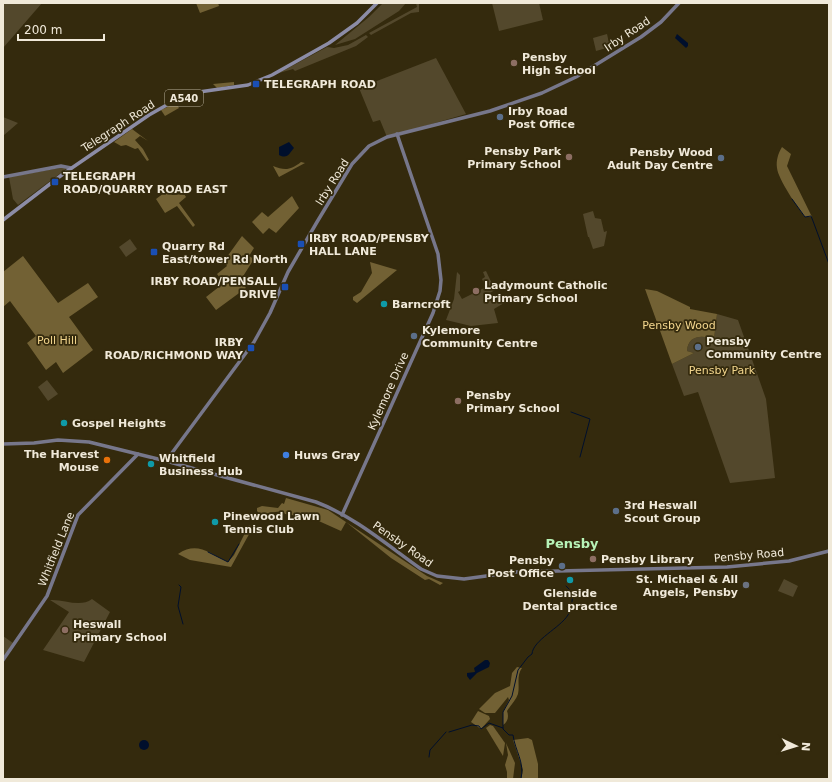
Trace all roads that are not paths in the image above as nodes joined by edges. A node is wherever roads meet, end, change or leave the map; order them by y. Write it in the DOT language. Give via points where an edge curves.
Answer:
graph roads {
  1 [pos="377,3"];
  2 [pos="679,3"];
  3 [pos="397,134"];
  4 [pos="71,168"];
  5 [pos="3,176"];
  6 [pos="3,220"];
  7 [pos="3,444"];
  8 [pos="138,454"];
  9 [pos="166,461"];
  10 [pos="342,515"];
  11 [pos="829,551"];
  12 [pos="3,660"];
  1 -- 4 [label="main road, Telegraph Road / A540" via="352,27 325,46 252,84 199,92 172,102"];
  2 -- 3 [label="street, Irby Road" via="647,34 576,77 508,106"];
  3 -- 9 [label="street, Irby Road" via="377,141 352,164 288,272 270,314 254,342"];
  3 -- 10 [label="street, Kylemore Drive" via="438,254 440,291 433,313"];
  4 -- 5 [label="street" via="61,166"];
  4 -- 6 [label="main road, Telegraph Road / A540"];
  7 -- 8 [label="street, Pensby Road" via="65,440 89,442"];
  8 -- 9 [label="street, Pensby Road"];
  8 -- 12 [label="street, Whitfield Lane" via="78,515 47,596"];
  9 -- 10 [label="street, Pensby Road" via="316,502"];
  10 -- 11 [label="street, Pensby Road" via="421,569 447,578 516,572 727,567 789,561"];
}
